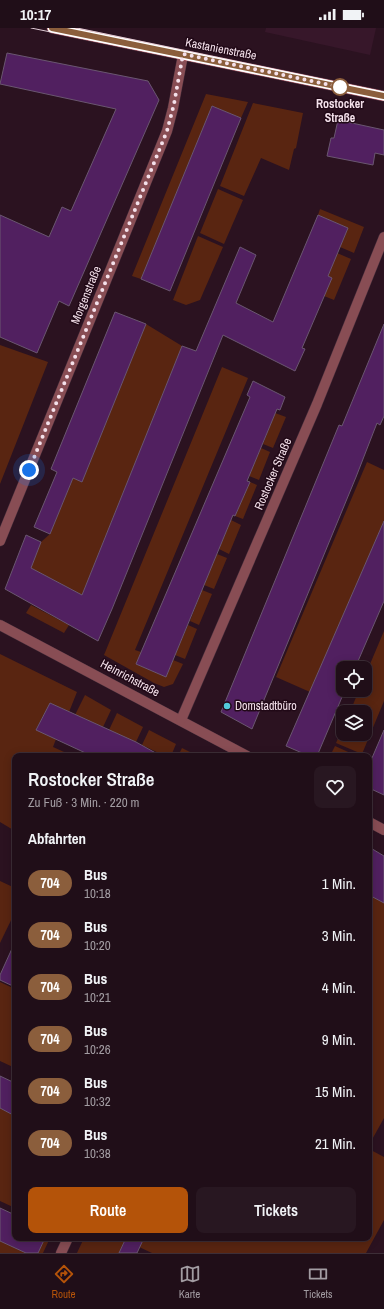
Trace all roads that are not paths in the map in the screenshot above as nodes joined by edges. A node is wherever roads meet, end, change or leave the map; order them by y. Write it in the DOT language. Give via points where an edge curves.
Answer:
graph roads {
  1 [pos="52,28"];
  2 [pos="183,54"];
  3 [pos="384,96"];
  4 [pos="384,237"];
  5 [pos="0,540"];
  6 [pos="0,625"];
  7 [pos="181,720"];
  8 [pos="242,753"];
  9 [pos="372,824"];
  10 [pos="384,830"];
  11 [pos="67,1241"];
  12 [pos="61,1253"];
  1 -- 2 [label="main road, Kastanienstraße"];
  2 -- 3 [label="main road, Kastanienstraße"];
  2 -- 5 [label="street, Morgenstraße" via="167,131"];
  4 -- 7 [label="street, Rostocker Straße" via="317,404"];
  6 -- 7 [label="street, Heinrichstraße"];
  7 -- 8 [label="street, Heinrichstraße"];
  9 -- 10 [label="street"];
  11 -- 12 [label="street"];
}
